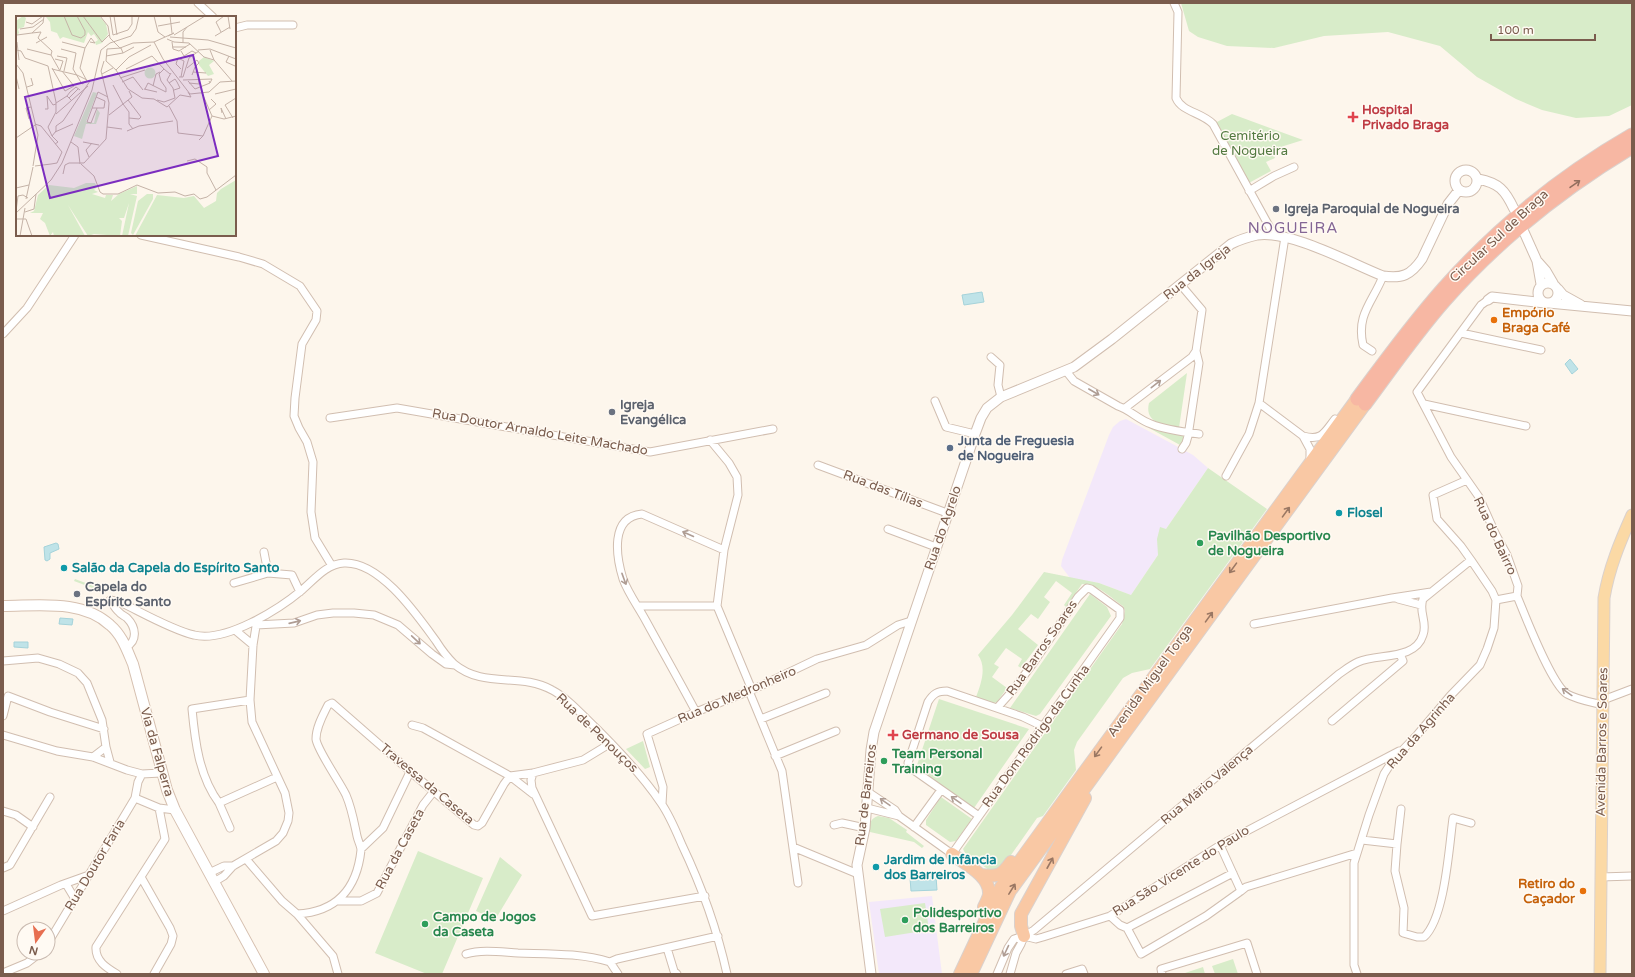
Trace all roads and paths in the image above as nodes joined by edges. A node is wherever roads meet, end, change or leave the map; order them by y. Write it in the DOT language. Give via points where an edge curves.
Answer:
graph roads {
  1 [pos="198,3"];
  2 [pos="1174,3"];
  3 [pos="212,16"];
  4 [pos="293,25"];
  5 [pos="236,28"];
  6 [pos="1632,135"];
  7 [pos="1632,147"];
  8 [pos="1294,167"];
  9 [pos="1478,179"];
  10 [pos="1459,190"];
  11 [pos="1249,191"];
  12 [pos="1514,209"];
  13 [pos="1524,232"];
  14 [pos="1273,235"];
  15 [pos="74,236"];
  16 [pos="145,236"];
  17 [pos="1285,237"];
  18 [pos="1537,261"];
  19 [pos="1383,276"];
  20 [pos="1180,284"];
  21 [pos="1540,286"];
  22 [pos="1555,286"];
  23 [pos="1488,300"];
  24 [pos="1517,300"];
  25 [pos="1547,303"];
  26 [pos="1584,306"];
  27 [pos="1632,311"];
  28 [pos="1461,333"];
  29 [pos="3,334"];
  30 [pos="1540,350"];
  31 [pos="1196,351"];
  32 [pos="1372,351"];
  33 [pos="991,357"];
  34 [pos="1066,371"];
  35 [pos="1001,397"];
  36 [pos="935,401"];
  37 [pos="1359,402"];
  38 [pos="1259,403"];
  39 [pos="1424,404"];
  40 [pos="1125,408"];
  41 [pos="330,418"];
  42 [pos="1526,426"];
  43 [pos="773,429"];
  44 [pos="1188,433"];
  45 [pos="974,434"];
  46 [pos="1200,434"];
  47 [pos="1303,436"];
  48 [pos="710,440"];
  49 [pos="1182,449"];
  50 [pos="1310,463"];
  51 [pos="818,465"];
  52 [pos="1226,476"];
  53 [pos="1467,480"];
  54 [pos="947,513"];
  55 [pos="1632,515"];
  56 [pos="888,529"];
  57 [pos="936,547"];
  58 [pos="724,550"];
  59 [pos="264,552"];
  60 [pos="1469,562"];
  61 [pos="332,566"];
  62 [pos="268,573"];
  63 [pos="234,583"];
  64 [pos="1087,588"];
  65 [pos="300,592"];
  66 [pos="1432,592"];
  67 [pos="1517,596"];
  68 [pos="1392,598"];
  69 [pos="1496,600"];
  70 [pos="1421,605"];
  71 [pos="3,606"];
  72 [pos="638,606"];
  73 [pos="717,606"];
  74 [pos="257,622"];
  75 [pos="910,622"];
  76 [pos="1254,624"];
  77 [pos="893,629"];
  78 [pos="235,630"];
  79 [pos="907,632"];
  80 [pos="253,646"];
  81 [pos="126,647"];
  82 [pos="1400,654"];
  83 [pos="3,661"];
  84 [pos="455,665"];
  85 [pos="1632,688"];
  86 [pos="750,691"];
  87 [pos="826,693"];
  88 [pos="250,700"];
  89 [pos="1603,702"];
  90 [pos="997,708"];
  91 [pos="696,712"];
  92 [pos="3,716"];
  93 [pos="761,719"];
  94 [pos="1332,721"];
  95 [pos="412,725"];
  96 [pos="1042,726"];
  97 [pos="104,729"];
  98 [pos="836,732"];
  99 [pos="3,735"];
  100 [pos="611,743"];
  101 [pos="106,747"];
  102 [pos="1404,748"];
  103 [pos="93,756"];
  104 [pos="775,756"];
  105 [pos="110,762"];
  106 [pos="1374,762"];
  107 [pos="1387,769"];
  108 [pos="410,772"];
  109 [pos="161,773"];
  110 [pos="533,773"];
  111 [pos="142,774"];
  112 [pos="1097,774"];
  113 [pos="510,776"];
  114 [pos="277,777"];
  115 [pos="941,790"];
  116 [pos="434,791"];
  117 [pos="868,792"];
  118 [pos="50,797"];
  119 [pos="536,797"];
  120 [pos="135,798"];
  121 [pos="219,803"];
  122 [pos="662,804"];
  123 [pos="159,808"];
  124 [pos="866,808"];
  125 [pos="1401,809"];
  126 [pos="175,810"];
  127 [pos="3,811"];
  128 [pos="899,816"];
  129 [pos="979,816"];
  130 [pos="1472,823"];
  131 [pos="834,825"];
  132 [pos="1045,826"];
  133 [pos="33,827"];
  134 [pos="914,827"];
  135 [pos="230,828"];
  136 [pos="865,828"];
  137 [pos="1362,840"];
  138 [pos="1397,844"];
  139 [pos="1220,845"];
  140 [pos="793,847"];
  141 [pos="361,849"];
  142 [pos="1357,853"];
  143 [pos="952,854"];
  144 [pos="246,859"];
  145 [pos="233,866"];
  146 [pos="3,868"];
  147 [pos="209,873"];
  148 [pos="1232,873"];
  149 [pos="858,874"];
  150 [pos="89,875"];
  151 [pos="981,875"];
  152 [pos="1601,876"];
  153 [pos="1632,876"];
  154 [pos="141,877"];
  155 [pos="214,882"];
  156 [pos="798,883"];
  157 [pos="66,884"];
  158 [pos="1241,892"];
  159 [pos="705,896"];
  160 [pos="75,899"];
  161 [pos="337,902"];
  162 [pos="3,911"];
  163 [pos="297,914"];
  164 [pos="1110,916"];
  165 [pos="1127,928"];
  166 [pos="56,930"];
  167 [pos="718,936"];
  168 [pos="1024,936"];
  169 [pos="974,945"];
  170 [pos="667,948"];
  171 [pos="466,954"];
  172 [pos="30,961"];
  173 [pos="610,962"];
  174 [pos="1161,972"];
  175 [pos="964,973"];
  176 [pos="3,974"];
  177 [pos="118,974"];
  178 [pos="154,974"];
  179 [pos="264,974"];
  180 [pos="338,974"];
  181 [pos="618,974"];
  182 [pos="677,974"];
  183 [pos="727,974"];
  184 [pos="871,974"];
  185 [pos="997,974"];
  186 [pos="1010,974"];
  187 [pos="1066,974"];
  188 [pos="1084,974"];
  189 [pos="1257,974"];
  190 [pos="1357,974"];
  191 [pos="1600,974"];
  1 -- 3 [label="street"];
  2 -- 11 [label="street" via="1178,12 1178,104 1213,124"];
  4 -- 5 [label="street" via="247,25"];
  6 -- 37 [label="highway, Circular Sul de Braga" via="1557,183 1482,248 1407,332"];
  37 -- 7 [label="highway, Circular Sul de Braga, one-way" via="1427,322 1514,231 1551,201"];
  8 -- 11 [label="street"];
  9 -- 10 [label="street" via="1477,186 1472,191 1465,193"];
  9 -- 10 [label="street" via="1470,170 1459,172 1455,179"];
  9 -- 12 [label="street" via="1490,181 1501,187"];
  10 -- 19 [label="street, Rua da Igreja" via="1448,204 1417,266 1403,276"];
  11 -- 14 [label="street"];
  13 -- 18 [label="street"];
  14 -- 17 [label="street, Rua da Igreja"];
  14 -- 20 [label="street, Rua da Igreja" via="1258,235 1231,244"];
  15 -- 29 [label="street" via="27,308"];
  16 -- 61 [label="street" via="263,264 300,286 317,312 316,320 302,344 294,416 307,442 313,462 311,512 315,538"];
  17 -- 19 [label="street, Rua da Igreja"];
  17 -- 38 [label="street"];
  18 -- 21 [label="street"];
  18 -- 22 [label="street"];
  19 -- 32 [label="street" via="1361,320 1360,334 1363,345"];
  20 -- 31 [label="street" via="1202,310"];
  20 -- 34 [label="street, Rua da Igreja" via="1094,353"];
  21 -- 22 [label="street" via="1549,282"];
  21 -- 24 [label="street"];
  21 -- 25 [label="street" via="1538,297"];
  22 -- 25 [label="street" via="1558,293 1556,300"];
  22 -- 26 [label="street" via="1563,295"];
  23 -- 24 [label="street" via="1492,297"];
  23 -- 28 [label="street" via="1481,305"];
  24 -- 25 [label="street"];
  25 -- 26 [label="street"];
  26 -- 27 [label="street"];
  28 -- 30 [label="street"];
  28 -- 39 [label="street, Rua do Bairro" via="1417,392"];
  40 -- 31 [label="street, one-way" via="1192,357"];
  31 -- 44 [label="street" via="1199,363"];
  33 -- 35 [label="street" via="1000,365 998,385"];
  34 -- 35 [label="street, Rua da Igreja"];
  34 -- 40 [label="street, one-way" via="1074,381"];
  35 -- 45 [label="street, Rua da Igreja" via="987,408"];
  36 -- 45 [label="street" via="946,428"];
  37 -- 47 [label="street" via="1341,411 1320,437 1315,439"];
  37 -- 50 [label="highway, Avenida Miguel Torga"];
  112 -- 37 [label="highway, Avenida Miguel Torga, one-way"];
  38 -- 47 [label="street"];
  38 -- 52 [label="street" via="1249,434"];
  39 -- 42 [label="street"];
  39 -- 53 [label="street, Rua do Bairro" via="1451,457"];
  40 -- 44 [label="street" via="1150,424"];
  41 -- 48 [label="street, Rua Doutor Arnaldo Leite Machado" via="397,408 650,452"];
  43 -- 48 [label="street, Rua Doutor Arnaldo Leite Machado"];
  44 -- 46 [label="street"];
  44 -- 49 [label="street"];
  45 -- 54 [label="street, Rua do Agrelo"];
  47 -- 50 [label="street" via="1310,449"];
  48 -- 58 [label="street" via="737,477 738,495"];
  50 -- 132 [label="highway, Avenida Miguel Torga, one-way"];
  51 -- 54 [label="street, Rua das Tílias"];
  53 -- 60 [label="street" via="1433,495 1436,519 1461,546"];
  53 -- 67 [label="street, Rua do Bairro" via="1479,497 1512,565 1518,586"];
  54 -- 57 [label="street, Rua do Agrelo"];
  55 -- 89 [label="main road, Avenida Barros e Soares" via="1616,550 1604,598"];
  56 -- 57 [label="street"];
  57 -- 75 [label="street, Rua do Agrelo"];
  58 -- 72 [label="street, one-way" via="642,514 625,520 619,530 616,549 623,579"];
  58 -- 73 [label="street"];
  59 -- 62 [label="street"];
  60 -- 66 [label="street"];
  60 -- 69 [label="street"];
  61 -- 65 [label="street, Rua de Penouços"];
  61 -- 84 [label="street, Rua de Penouços" via="342,563 353,564 376,574 401,596"];
  62 -- 63 [label="street"];
  62 -- 65 [label="street" via="292,575"];
  64 -- 90 [label="street, Rua Barros Soares" via="1078,597 1014,689"];
  64 -- 96 [label="street, Rua Dom Rodrigo da Cunha" via="1116,606 1120,610 1120,618"];
  65 -- 74 [label="street, Rua de Penouços"];
  66 -- 68 [label="street"];
  66 -- 70 [label="street" via="1423,599"];
  67 -- 69 [label="street"];
  89 -- 67 [label="street, Rua do Bairro, one-way" via="1573,696 1561,688 1546,662"];
  68 -- 70 [label="street"];
  68 -- 76 [label="street"];
  69 -- 102 [label="street, Rua da Agrinha" via="1494,628 1480,665"];
  70 -- 82 [label="street, Rua Mário Valença" via="1425,622 1423,636 1416,647"];
  71 -- 81 [label="main road, Via da Falperra" via="52,606 85,610 110,625"];
  72 -- 73 [label="street"];
  72 -- 91 [label="street"];
  73 -- 86 [label="street"];
  74 -- 78 [label="street"];
  74 -- 80 [label="street"];
  74 -- 84 [label="street, one-way" via="294,623 317,615 333,613 374,615 398,625 446,664"];
  75 -- 77 [label="street, Rua do Medronheiro"];
  75 -- 79 [label="street, Rua de Barreiros"];
  77 -- 79 [label="street"];
  77 -- 86 [label="street, Rua do Medronheiro" via="866,646 817,659"];
  78 -- 80 [label="street"];
  78 -- 81 [label="street" via="205,637 193,635 120,602 110,600 133,628 135,637 132,644"];
  79 -- 117 [label="street, Rua de Barreiros" via="874,732"];
  80 -- 88 [label="street"];
  81 -- 109 [label="main road, Via da Falperra" via="133,664"];
  82 -- 94 [label="street" via="1403,661"];
  82 -- 168 [label="street, Rua Mário Valença" via="1358,662 1339,674"];
  83 -- 97 [label="street" via="38,658 78,673 87,683"];
  84 -- 100 [label="street, Rua de Penouços" via="487,680 519,680 550,689 563,697"];
  85 -- 89 [label="street"];
  86 -- 91 [label="street, Rua do Medronheiro"];
  86 -- 93 [label="street"];
  87 -- 93 [label="street"];
  88 -- 114 [label="street" via="252,722"];
  88 -- 121 [label="street" via="192,709 195,739 202,768"];
  89 -- 152 [label="main road, Avenida Barros e Soares"];
  90 -- 96 [label="street, Rua Barros Soares"];
  90 -- 115 [label="street, Rua Barros Soares" via="947,691 933,694 908,763 912,769"];
  91 -- 122 [label="street, Rua do Medronheiro" via="647,734 663,787"];
  92 -- 97 [label="street" via="8,696"];
  93 -- 104 [label="street"];
  95 -- 113 [label="street" via="430,731"];
  96 -- 129 [label="street, Rua Dom Rodrigo da Cunha"];
  97 -- 101 [label="street"];
  98 -- 104 [label="street"];
  99 -- 103 [label="street" via="57,751"];
  100 -- 110 [label="street" via="583,760"];
  100 -- 122 [label="street, Rua de Penouços" via="638,771"];
  101 -- 103 [label="street"];
  101 -- 105 [label="street"];
  102 -- 106 [label="street, Rua São Vicente do Paulo"];
  102 -- 107 [label="street, Rua da Agrinha"];
  103 -- 105 [label="street"];
  104 -- 140 [label="street" via="782,771"];
  105 -- 111 [label="street"];
  106 -- 107 [label="street"];
  106 -- 139 [label="street, Rua São Vicente do Paulo"];
  107 -- 137 [label="street, Rua da Agrinha"];
  108 -- 116 [label="street, Travessa da Caseta"];
  108 -- 141 [label="street" via="383,828"];
  108 -- 141 [label="street, Travessa da Caseta" via="332,703 328,705 320,721 316,740 346,794 354,815"];
  109 -- 111 [label="street"];
  109 -- 126 [label="main road, Via da Falperra"];
  110 -- 113 [label="street"];
  110 -- 119 [label="street" via="531,780"];
  111 -- 120 [label="street, Rua Doutor Faria"];
  168 -- 112 [label="highway, one-way" via="1021,914 1076,817"];
  175 -- 112 [label="highway, Avenida Miguel Torga, one-way" via="1010,891"];
  113 -- 116 [label="street, Travessa da Caseta" via="478,826"];
  113 -- 119 [label="street"];
  114 -- 121 [label="street"];
  114 -- 144 [label="street" via="285,793 288,821 276,841"];
  129 -- 115 [label="street, Rua Barros Soares, one-way"];
  115 -- 134 [label="street"];
  116 -- 161 [label="street, Rua da Caseta" via="423,805 377,893 361,901"];
  117 -- 124 [label="street, Rua de Barreiros"];
  128 -- 117 [label="street, one-way" via="895,810"];
  118 -- 133 [label="street"];
  119 -- 159 [label="street" via="592,916"];
  120 -- 123 [label="street"];
  120 -- 150 [label="street, Rua Doutor Faria"];
  121 -- 135 [label="street"];
  122 -- 159 [label="street, Rua de Penouços"];
  123 -- 126 [label="street"];
  123 -- 154 [label="street" via="165,839"];
  124 -- 128 [label="street"];
  124 -- 136 [label="street, Rua de Barreiros"];
  125 -- 138 [label="street"];
  126 -- 147 [label="main road, Via da Falperra"];
  127 -- 133 [label="street" via="16,815"];
  128 -- 134 [label="street"];
  129 -- 143 [label="street, Rua Dom Rodrigo da Cunha"];
  130 -- 138 [label="street" via="1452,818 1441,903 1429,933 1424,938 1403,933 1404,908 1395,871"];
  131 -- 136 [label="street" via="842,823"];
  132 -- 151 [label="highway" via="1034,830 1005,870 997,876"];
  132 -- 169 [label="highway, Avenida Miguel Torga" via="1001,887"];
  133 -- 146 [label="street" via="10,865"];
  134 -- 143 [label="street"];
  136 -- 149 [label="street, Rua de Barreiros" via="858,859"];
  137 -- 138 [label="street"];
  137 -- 142 [label="street, Rua da Agrinha"];
  139 -- 148 [label="street"];
  139 -- 164 [label="street, Rua São Vicente do Paulo"];
  140 -- 149 [label="street"];
  140 -- 156 [label="street"];
  141 -- 161 [label="street" via="357,872 351,886"];
  142 -- 158 [label="street" via="1246,887"];
  142 -- 190 [label="street, Rua da Agrinha" via="1354,863 1354,965"];
  143 -- 151 [label="highway"];
  144 -- 145 [label="street"];
  144 -- 163 [label="street" via="282,901"];
  145 -- 147 [label="street"];
  145 -- 155 [label="street"];
  147 -- 155 [label="main road, Via da Falperra"];
  148 -- 158 [label="street"];
  148 -- 165 [label="street"];
  149 -- 184 [label="street, Rua de Barreiros"];
  150 -- 157 [label="street"];
  150 -- 160 [label="street, Rua Doutor Faria"];
  151 -- 169 [label="highway" via="989,890 989,897 976,928"];
  152 -- 153 [label="street"];
  152 -- 191 [label="main road, Avenida Barros e Soares"];
  154 -- 177 [label="street" via="96,947 95,952 99,960 105,967"];
  154 -- 178 [label="street" via="172,936 171,944"];
  155 -- 179 [label="main road, Via da Falperra"];
  157 -- 160 [label="street"];
  157 -- 162 [label="street"];
  158 -- 165 [label="street" via="1206,916 1140,954"];
  159 -- 167 [label="street, Rua de Penouços"];
  160 -- 166 [label="street, Rua Doutor Faria"];
  161 -- 163 [label="street" via="309,913"];
  163 -- 180 [label="street" via="333,956"];
  164 -- 165 [label="street"];
  164 -- 168 [label="street, Rua São Vicente do Paulo" via="1036,939"];
  167 -- 170 [label="street"];
  167 -- 183 [label="street, Rua de Penouços"];
  168 -- 185 [label="street, Rua Mário Valença, one-way" via="1010,943"];
  168 -- 186 [label="street"];
  169 -- 175 [label="highway, Avenida Miguel Torga"];
  170 -- 173 [label="street"];
  170 -- 182 [label="street"];
  171 -- 173 [label="street" via="491,952 565,955 594,957"];
  172 -- 176 [label="street"];
  173 -- 181 [label="street"];
  174 -- 189 [label="street" via="1247,943"];
  187 -- 188 [label="street" via="1082,969"];
}
